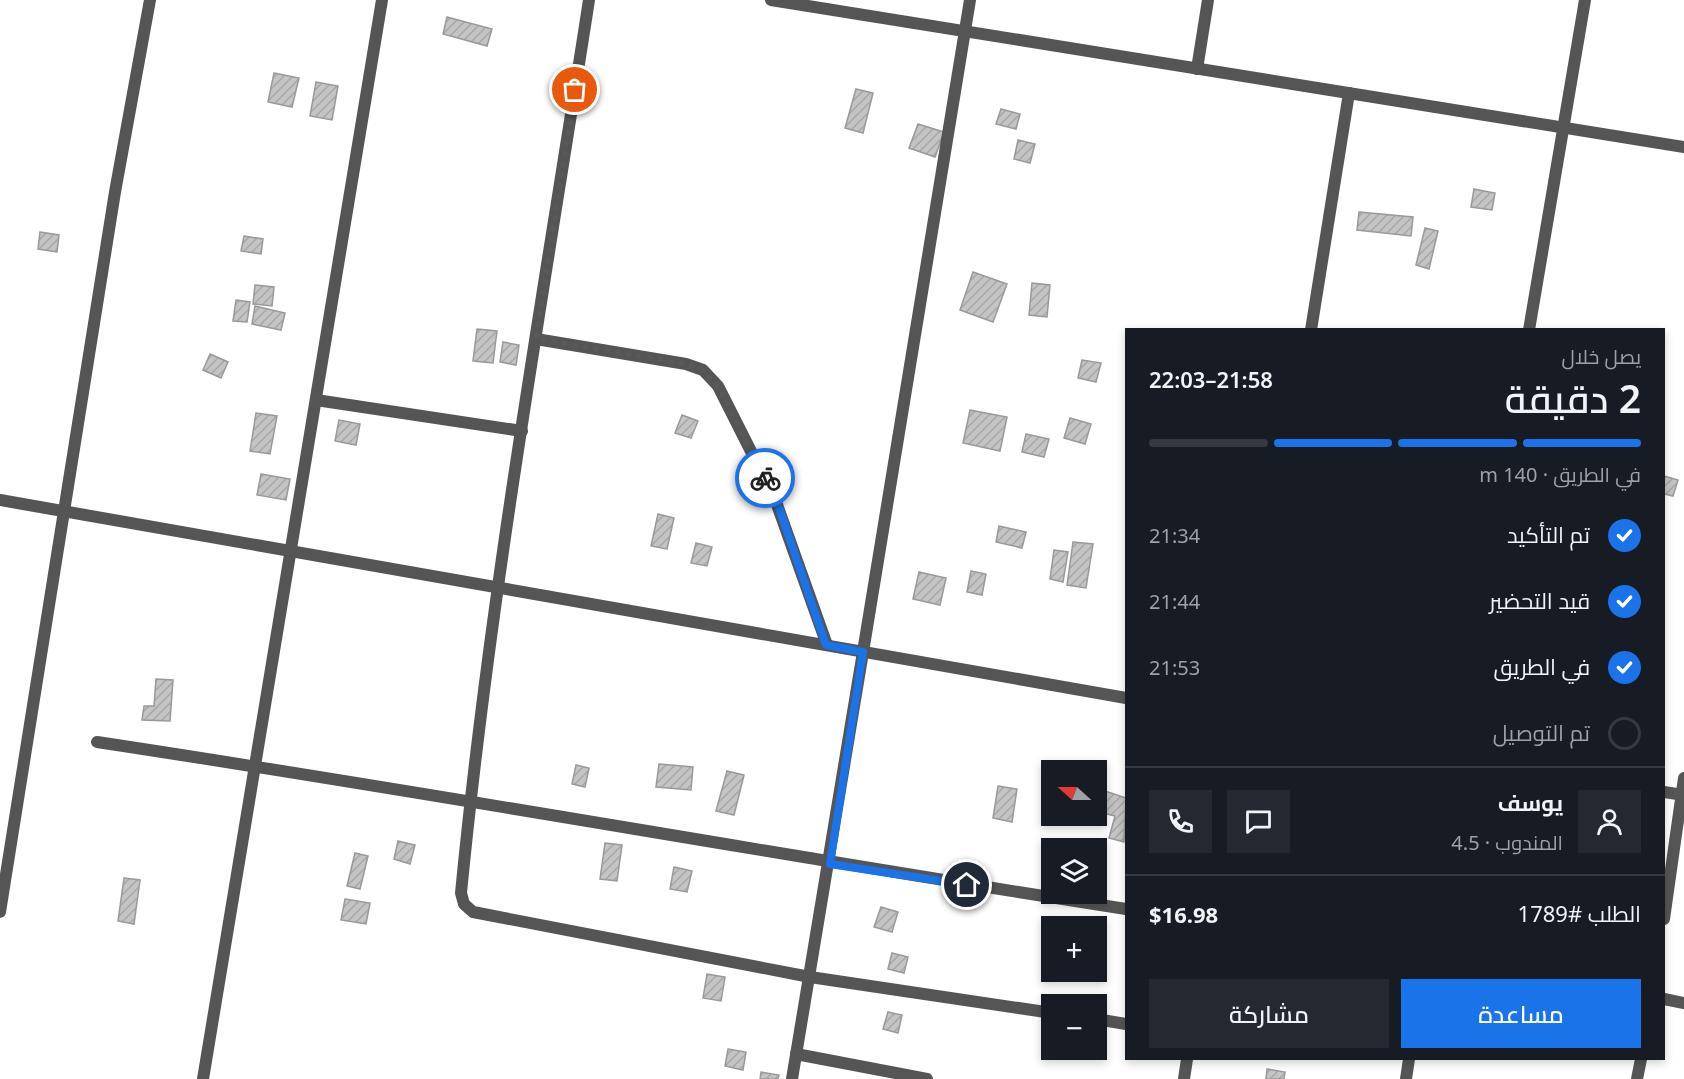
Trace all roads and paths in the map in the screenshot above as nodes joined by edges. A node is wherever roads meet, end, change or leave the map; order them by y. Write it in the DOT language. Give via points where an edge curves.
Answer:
graph roads {
  1 [pos="150,0"];
  2 [pos="382,0"];
  3 [pos="589,0"];
  4 [pos="771,0"];
  5 [pos="970,0"];
  6 [pos="1208,0"];
  7 [pos="1585,0"];
  8 [pos="966,32"];
  9 [pos="1197,69"];
  10 [pos="1349,93"];
  11 [pos="1563,126"];
  12 [pos="1684,147"];
  13 [pos="1311,328"];
  14 [pos="1529,328"];
  15 [pos="536,339"];
  16 [pos="316,400"];
  17 [pos="522,431"];
  18 [pos="0,500"];
  19 [pos="65,512"];
  20 [pos="291,551"];
  21 [pos="497,588"];
  22 [pos="826,645"];
  23 [pos="863,652"];
  24 [pos="1125,698"];
  25 [pos="97,742"];
  26 [pos="256,766"];
  27 [pos="1684,778"];
  28 [pos="1665,792"];
  29 [pos="1683,795"];
  30 [pos="470,801"];
  31 [pos="830,864"];
  32 [pos="1125,909"];
  33 [pos="0,912"];
  34 [pos="1665,912"];
  35 [pos="810,977"];
  36 [pos="1665,999"];
  37 [pos="1684,1003"];
  38 [pos="1041,1011"];
  39 [pos="1107,1021"];
  40 [pos="1125,1024"];
  41 [pos="796,1054"];
  42 [pos="1187,1060"];
  43 [pos="1409,1060"];
  44 [pos="1641,1060"];
  45 [pos="203,1079"];
  46 [pos="792,1079"];
  47 [pos="927,1079"];
  48 [pos="1184,1079"];
  49 [pos="1406,1079"];
  50 [pos="1637,1079"];
  1 -- 19 [label="street" via="115,192"];
  2 -- 16 [label="street"];
  3 -- 15 [label="street"];
  4 -- 8 [label="street"];
  5 -- 8 [label="street"];
  6 -- 9 [label="street"];
  7 -- 11 [label="street"];
  8 -- 9 [label="street"];
  8 -- 23 [label="street"];
  9 -- 10 [label="street"];
  10 -- 11 [label="street"];
  10 -- 13 [label="street"];
  11 -- 12 [label="street"];
  11 -- 14 [label="street"];
  15 -- 17 [label="street"];
  15 -- 22 [label="street" via="703,370 718,386 776,499"];
  16 -- 17 [label="street"];
  16 -- 20 [label="street"];
  17 -- 21 [label="street"];
  18 -- 19 [label="street"];
  19 -- 20 [label="street"];
  19 -- 33 [label="street"];
  20 -- 21 [label="street"];
  20 -- 26 [label="street"];
  21 -- 22 [label="street"];
  21 -- 30 [label="street"];
  22 -- 23 [label="street"];
  23 -- 24 [label="street"];
  23 -- 31 [label="street"];
  25 -- 26 [label="street"];
  26 -- 30 [label="street"];
  26 -- 45 [label="street"];
  27 -- 29 [label="street"];
  28 -- 29 [label="street"];
  29 -- 34 [label="street"];
  30 -- 31 [label="street"];
  30 -- 35 [label="street" via="461,893 464,904 473,912"];
  31 -- 32 [label="street"];
  31 -- 35 [label="street"];
  35 -- 38 [label="street"];
  35 -- 41 [label="street"];
  36 -- 37 [label="street"];
  39 -- 40 [label="street"];
  41 -- 46 [label="street"];
  41 -- 47 [label="street"];
  42 -- 48 [label="street"];
  43 -- 49 [label="street"];
  44 -- 50 [label="street"];
}
